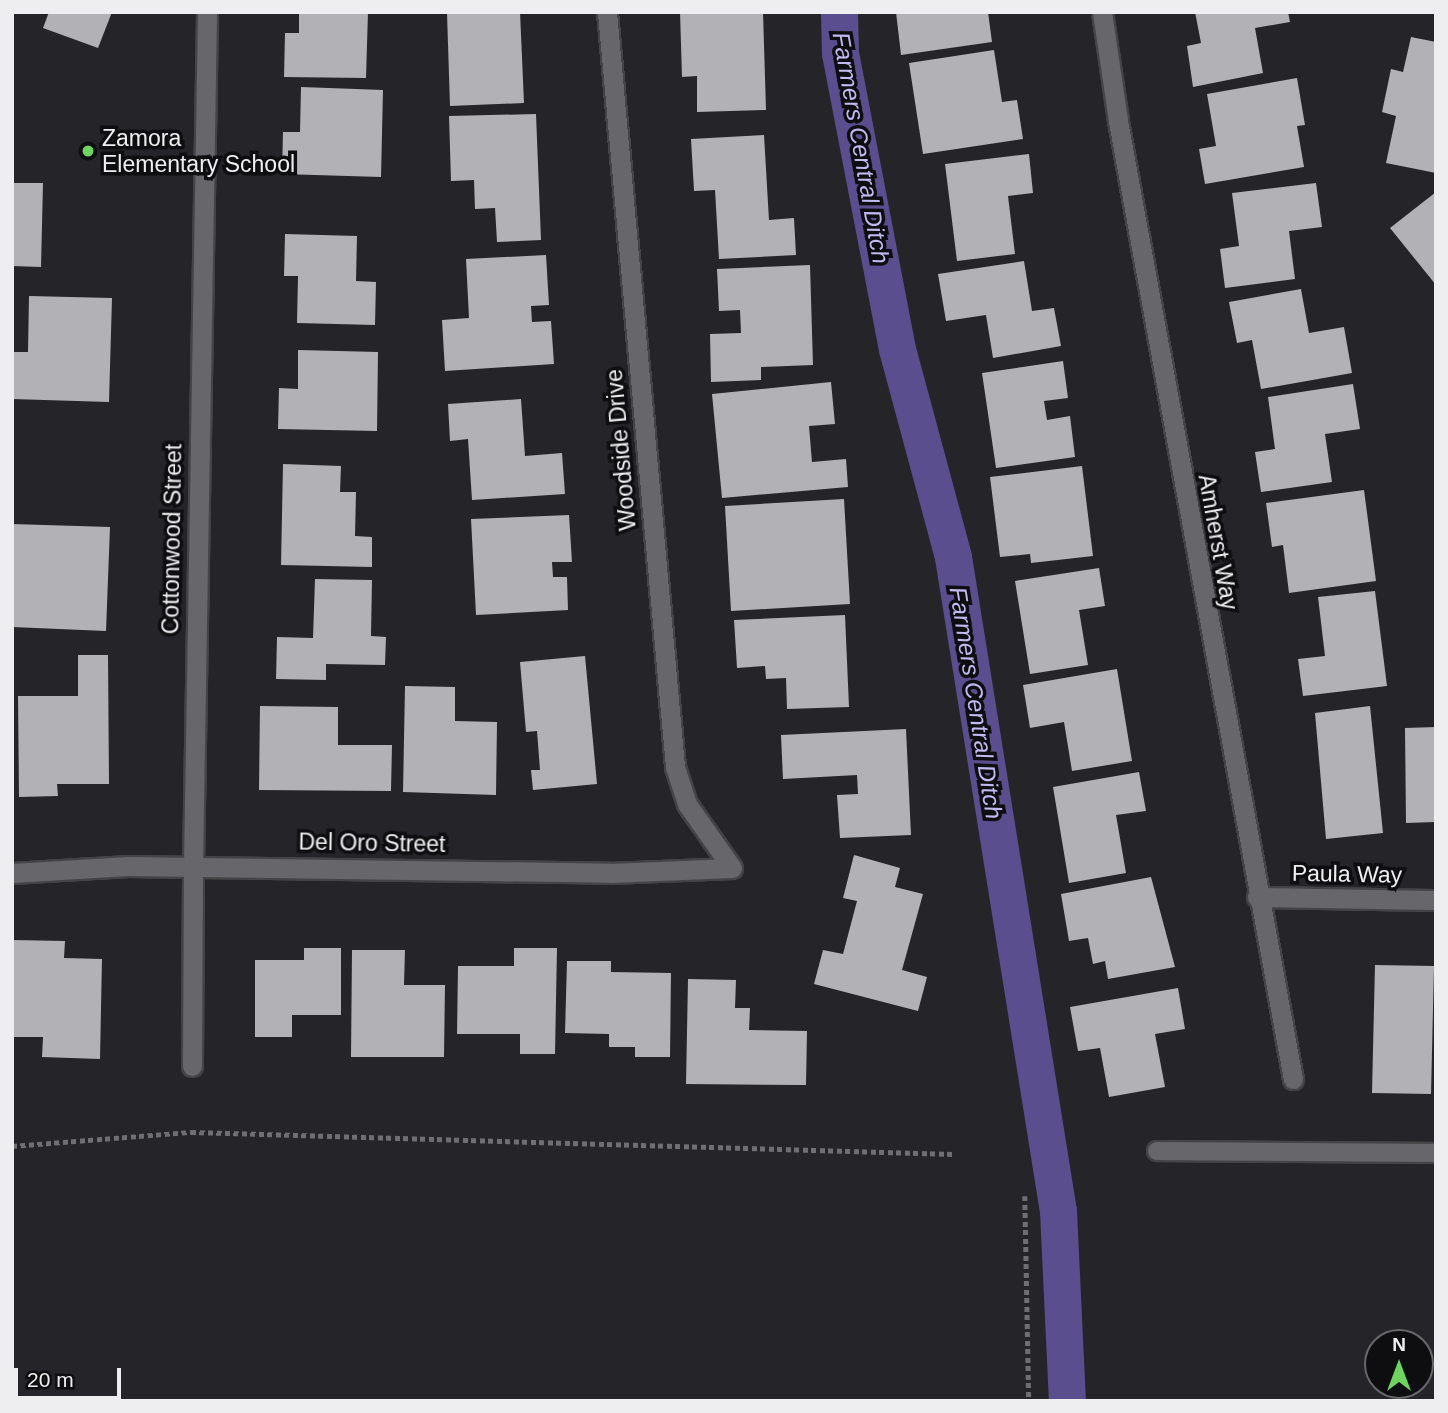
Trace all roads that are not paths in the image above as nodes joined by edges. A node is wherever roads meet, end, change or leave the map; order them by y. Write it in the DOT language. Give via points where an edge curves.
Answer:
graph roads {
  1 [pos="206,12"];
  2 [pos="607,12"];
  3 [pos="1102,12"];
  4 [pos="193,867"];
  5 [pos="732,868"];
  6 [pos="12,873"];
  7 [pos="1257,897"];
  8 [pos="1436,900"];
  9 [pos="192,1066"];
  10 [pos="1293,1079"];
  11 [pos="1157,1151"];
  12 [pos="1436,1153"];
  1 -- 4 [label="street, Cottonwood Street"];
  2 -- 5 [label="street, Woodside Drive" via="675,767 687,804"];
  3 -- 7 [label="street, Amherst Way"];
  4 -- 5 [label="street, Del Oro Street" via="610,873"];
  4 -- 6 [label="street, Del Oro Street"];
  4 -- 9 [label="street, Cottonwood Street"];
  7 -- 8 [label="street, Paula Way"];
  7 -- 10 [label="street, Amherst Way"];
  11 -- 12 [label="lane"];
}
